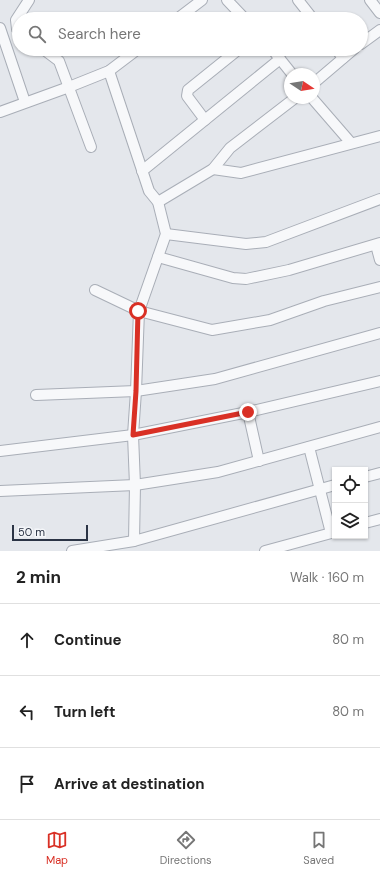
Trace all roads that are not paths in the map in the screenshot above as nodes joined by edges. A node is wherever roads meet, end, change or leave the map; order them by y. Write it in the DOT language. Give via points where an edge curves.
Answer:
graph roads {
  1 [pos="29,0"];
  2 [pos="202,0"];
  3 [pos="227,0"];
  4 [pos="298,0"];
  5 [pos="370,0"];
  6 [pos="21,12"];
  7 [pos="186,12"];
  8 [pos="238,12"];
  9 [pos="307,12"];
  10 [pos="380,13"];
  11 [pos="0,28"];
  12 [pos="380,30"];
  13 [pos="368,39"];
  14 [pos="52,56"];
  15 [pos="129,56"];
  16 [pos="230,56"];
  17 [pos="278,56"];
  18 [pos="345,56"];
  19 [pos="342,58"];
  20 [pos="280,59"];
  21 [pos="287,68"];
  22 [pos="109,71"];
  23 [pos="320,77"];
  24 [pos="70,87"];
  25 [pos="25,102"];
  26 [pos="287,104"];
  27 [pos="317,104"];
  28 [pos="0,112"];
  29 [pos="205,120"];
  30 [pos="380,136"];
  31 [pos="350,144"];
  32 [pos="91,147"];
  33 [pos="213,169"];
  34 [pos="142,171"];
  35 [pos="380,199"];
  36 [pos="158,202"];
  37 [pos="166,234"];
  38 [pos="378,244"];
  39 [pos="158,257"];
  40 [pos="380,260"];
  41 [pos="380,287"];
  42 [pos="95,290"];
  43 [pos="138,311"];
  44 [pos="380,333"];
  45 [pos="380,380"];
  46 [pos="136,391"];
  47 [pos="36,395"];
  48 [pos="248,412"];
  49 [pos="380,427"];
  50 [pos="133,435"];
  51 [pos="309,447"];
  52 [pos="0,451"];
  53 [pos="259,461"];
  54 [pos="380,473"];
  55 [pos="368,476"];
  56 [pos="135,485"];
  57 [pos="332,486"];
  58 [pos="320,490"];
  59 [pos="0,491"];
  60 [pos="380,519"];
  61 [pos="368,522"];
  62 [pos="332,529"];
  63 [pos="332,532"];
  64 [pos="134,541"];
  65 [pos="72,551"];
  66 [pos="265,551"];
  1 -- 6 [label="street"];
  2 -- 7 [label="street"];
  3 -- 8 [label="street"];
  4 -- 9 [label="street"];
  5 -- 10 [label="street"];
  11 -- 25 [label="street"];
  12 -- 13 [label="street"];
  14 -- 24 [label="street" via="59,61"];
  15 -- 22 [label="street"];
  16 -- 29 [label="street" via="188,90 187,96"];
  17 -- 20 [label="street"];
  18 -- 19 [label="street"];
  19 -- 23 [label="street"];
  20 -- 21 [label="street"];
  20 -- 29 [label="street"];
  22 -- 24 [label="street"];
  22 -- 34 [label="street"];
  24 -- 25 [label="street"];
  24 -- 32 [label="street"];
  25 -- 28 [label="street"];
  26 -- 33 [label="street" via="230,148"];
  27 -- 31 [label="street"];
  29 -- 34 [label="street"];
  30 -- 31 [label="street"];
  31 -- 33 [label="street" via="241,173"];
  33 -- 36 [label="street"];
  34 -- 36 [label="street" via="149,191"];
  35 -- 37 [label="street" via="266,242 246,244"];
  36 -- 37 [label="street"];
  37 -- 39 [label="street"];
  38 -- 39 [label="street" via="289,270 246,279 233,278"];
  38 -- 40 [label="street"];
  39 -- 43 [label="street"];
  41 -- 43 [label="street" via="324,301 270,320 212,330"];
  42 -- 43 [label="street"];
  43 -- 46 [label="street"];
  44 -- 46 [label="street" via="215,379"];
  45 -- 48 [label="street"];
  46 -- 47 [label="street"];
  46 -- 50 [label="street"];
  48 -- 50 [label="street"];
  48 -- 53 [label="street"];
  49 -- 51 [label="street"];
  50 -- 52 [label="street"];
  50 -- 56 [label="street"];
  51 -- 53 [label="street"];
  51 -- 58 [label="street"];
  53 -- 56 [label="street" via="218,472"];
  54 -- 55 [label="street"];
  56 -- 59 [label="street"];
  56 -- 64 [label="street"];
  57 -- 58 [label="street"];
  58 -- 62 [label="street"];
  58 -- 64 [label="street"];
  60 -- 61 [label="street"];
  63 -- 66 [label="street"];
  64 -- 65 [label="street"];
}
